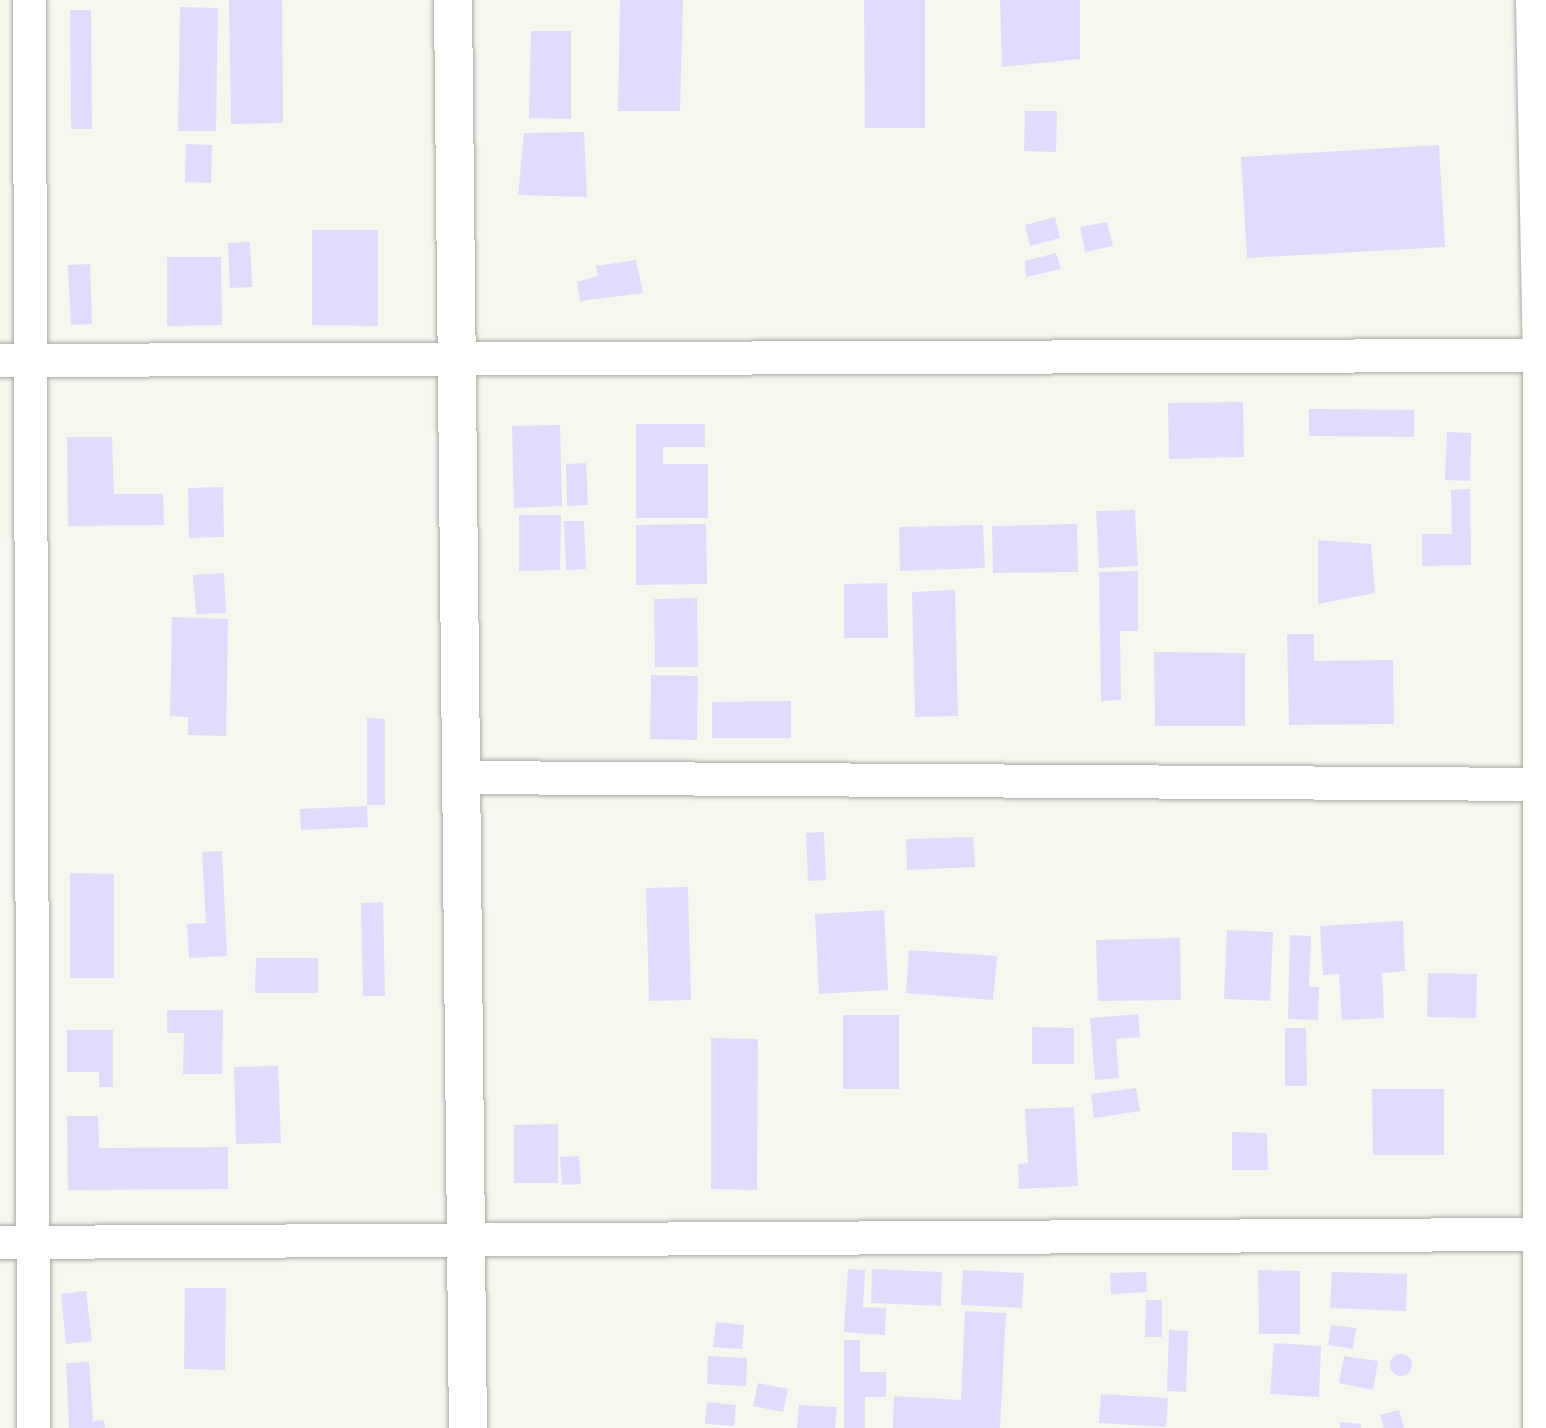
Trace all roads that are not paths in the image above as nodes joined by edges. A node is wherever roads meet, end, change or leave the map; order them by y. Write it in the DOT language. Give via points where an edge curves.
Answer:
graph roads {
  1 [pos="29,0"];
  2 [pos="453,0"];
  3 [pos="1532,0"];
  4 [pos="1543,355"];
  5 [pos="457,358"];
  6 [pos="15,360"];
  7 [pos="461,777"];
  8 [pos="1543,784"];
  9 [pos="1542,1234"];
  10 [pos="466,1239"];
  11 [pos="0,1242"];
  12 [pos="33,1242"];
  13 [pos="33,1428"];
  14 [pos="468,1428"];
  15 [pos="1539,1428"];
  1 -- 6 [label="street"];
  2 -- 5 [label="street"];
  3 -- 4 [label="street"];
  4 -- 5 [label="street"];
  4 -- 8 [label="street"];
  5 -- 6 [label="street"];
  5 -- 7 [label="street"];
  6 -- 12 [label="street"];
  7 -- 8 [label="street"];
  7 -- 10 [label="street"];
  8 -- 9 [label="street"];
  9 -- 10 [label="street"];
  9 -- 15 [label="street"];
  10 -- 12 [label="street"];
  10 -- 14 [label="street"];
  11 -- 12 [label="street"];
  12 -- 13 [label="street"];
}
